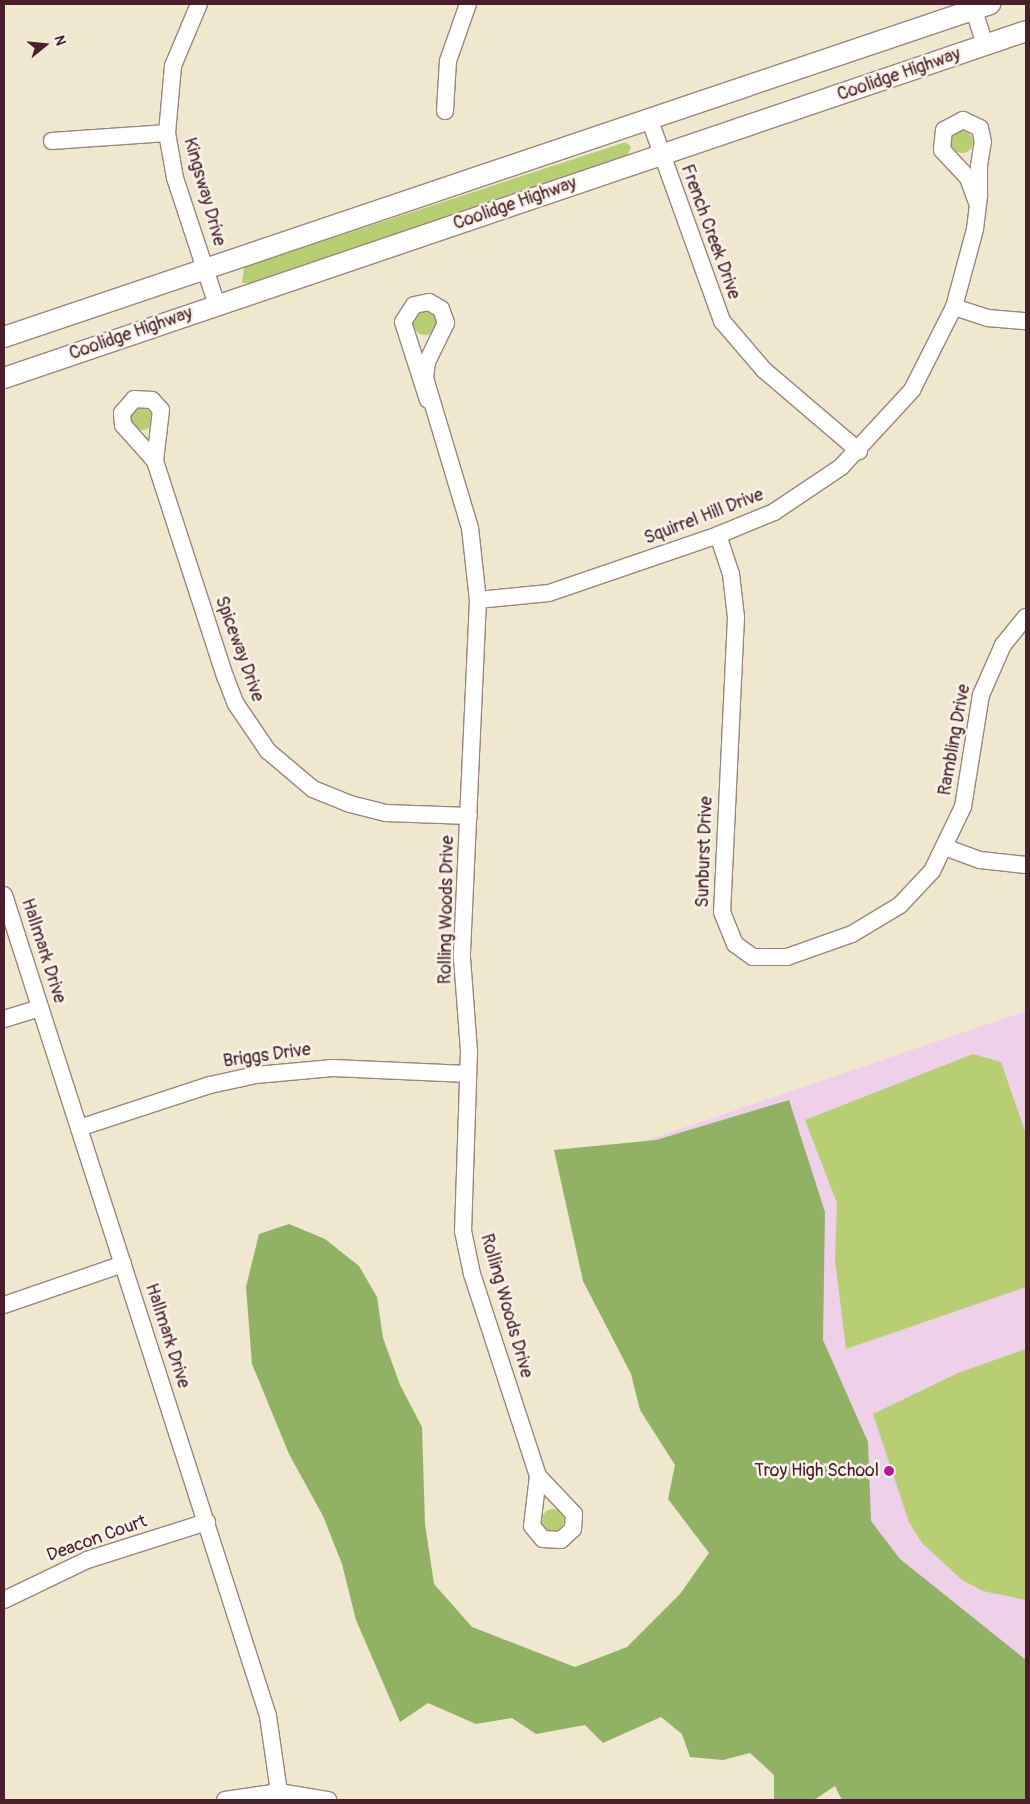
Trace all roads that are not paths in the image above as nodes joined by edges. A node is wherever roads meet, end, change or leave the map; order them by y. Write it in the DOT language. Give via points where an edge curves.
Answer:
graph roads {
  1 [pos="200,4"];
  2 [pos="468,4"];
  3 [pos="979,6"];
  4 [pos="1026,31"];
  5 [pos="985,45"];
  6 [pos="445,110"];
  7 [pos="649,118"];
  8 [pos="166,133"];
  9 [pos="52,141"];
  10 [pos="661,155"];
  11 [pos="978,203"];
  12 [pos="206,268"];
  13 [pos="217,305"];
  14 [pos="954,307"];
  15 [pos="1026,321"];
  16 [pos="4,337"];
  17 [pos="4,378"];
  18 [pos="428,400"];
  19 [pos="859,450"];
  20 [pos="155,460"];
  21 [pos="718,536"];
  22 [pos="478,600"];
  23 [pos="1026,618"];
  24 [pos="470,816"];
  25 [pos="947,848"];
  26 [pos="1026,865"];
  27 [pos="4,895"];
  28 [pos="40,1008"];
  29 [pos="4,1019"];
  30 [pos="468,1074"];
  31 [pos="79,1128"];
  32 [pos="123,1264"];
  33 [pos="4,1305"];
  34 [pos="538,1476"];
  35 [pos="206,1522"];
  36 [pos="4,1600"];
  37 [pos="279,1792"];
  38 [pos="225,1800"];
  39 [pos="328,1800"];
  1 -- 8 [label="street, Kingsway Drive" via="173,66"];
  2 -- 6 [label="street" via="448,61"];
  3 -- 5 [label="street"];
  3 -- 7 [label="main road"];
  4 -- 5 [label="main road, Coolidge Highway"];
  5 -- 10 [label="main road, Coolidge Highway"];
  7 -- 10 [label="street, French Creek Drive"];
  7 -- 12 [label="main road"];
  8 -- 9 [label="street"];
  8 -- 12 [label="street, Kingsway Drive" via="175,178"];
  10 -- 13 [label="main road, Coolidge Highway"];
  10 -- 19 [label="street, French Creek Drive" via="722,321 764,370"];
  11 -- 14 [label="street, Squirrel Hill Drive" via="968,261"];
  12 -- 13 [label="street, Kingsway Drive"];
  12 -- 16 [label="main road"];
  13 -- 17 [label="main road, Coolidge Highway"];
  14 -- 15 [label="street" via="988,318"];
  14 -- 19 [label="street, Squirrel Hill Drive" via="912,390"];
  18 -- 18 [label="street, Rolling Woods Drive" via="426,362 446,323 441,309 429,302 414,305 403,322"];
  18 -- 22 [label="street, Rolling Woods Drive" via="470,528"];
  19 -- 21 [label="street, Squirrel Hill Drive" via="797,499"];
  20 -- 24 [label="street, Spiceway Drive" via="230,690 268,751 313,789 358,807 386,813"];
  21 -- 22 [label="street, Squirrel Hill Drive" via="550,593"];
  21 -- 25 [label="street, Sunburst Drive" via="731,574 736,617 722,912 735,944 753,957 777,959 852,934 900,905"];
  22 -- 24 [label="street, Rolling Woods Drive"];
  23 -- 25 [label="street, Rambling Drive" via="1003,645 981,695 968,788"];
  24 -- 30 [label="street, Rolling Woods Drive" via="462,958"];
  25 -- 26 [label="street" via="980,860"];
  27 -- 28 [label="street, Hallmark Drive"];
  28 -- 29 [label="street"];
  28 -- 31 [label="street, Hallmark Drive"];
  30 -- 31 [label="street, Briggs Drive" via="333,1068 256,1075 210,1085"];
  30 -- 34 [label="street, Rolling Woods Drive" via="461,1206 466,1247"];
  31 -- 32 [label="street, Hallmark Drive"];
  32 -- 33 [label="street"];
  32 -- 35 [label="street, Hallmark Drive"];
  35 -- 36 [label="street, Deacon Court" via="87,1560"];
  35 -- 37 [label="street, Hallmark Drive" via="268,1716"];
  37 -- 38 [label="street"];
  37 -- 39 [label="street"];
}
